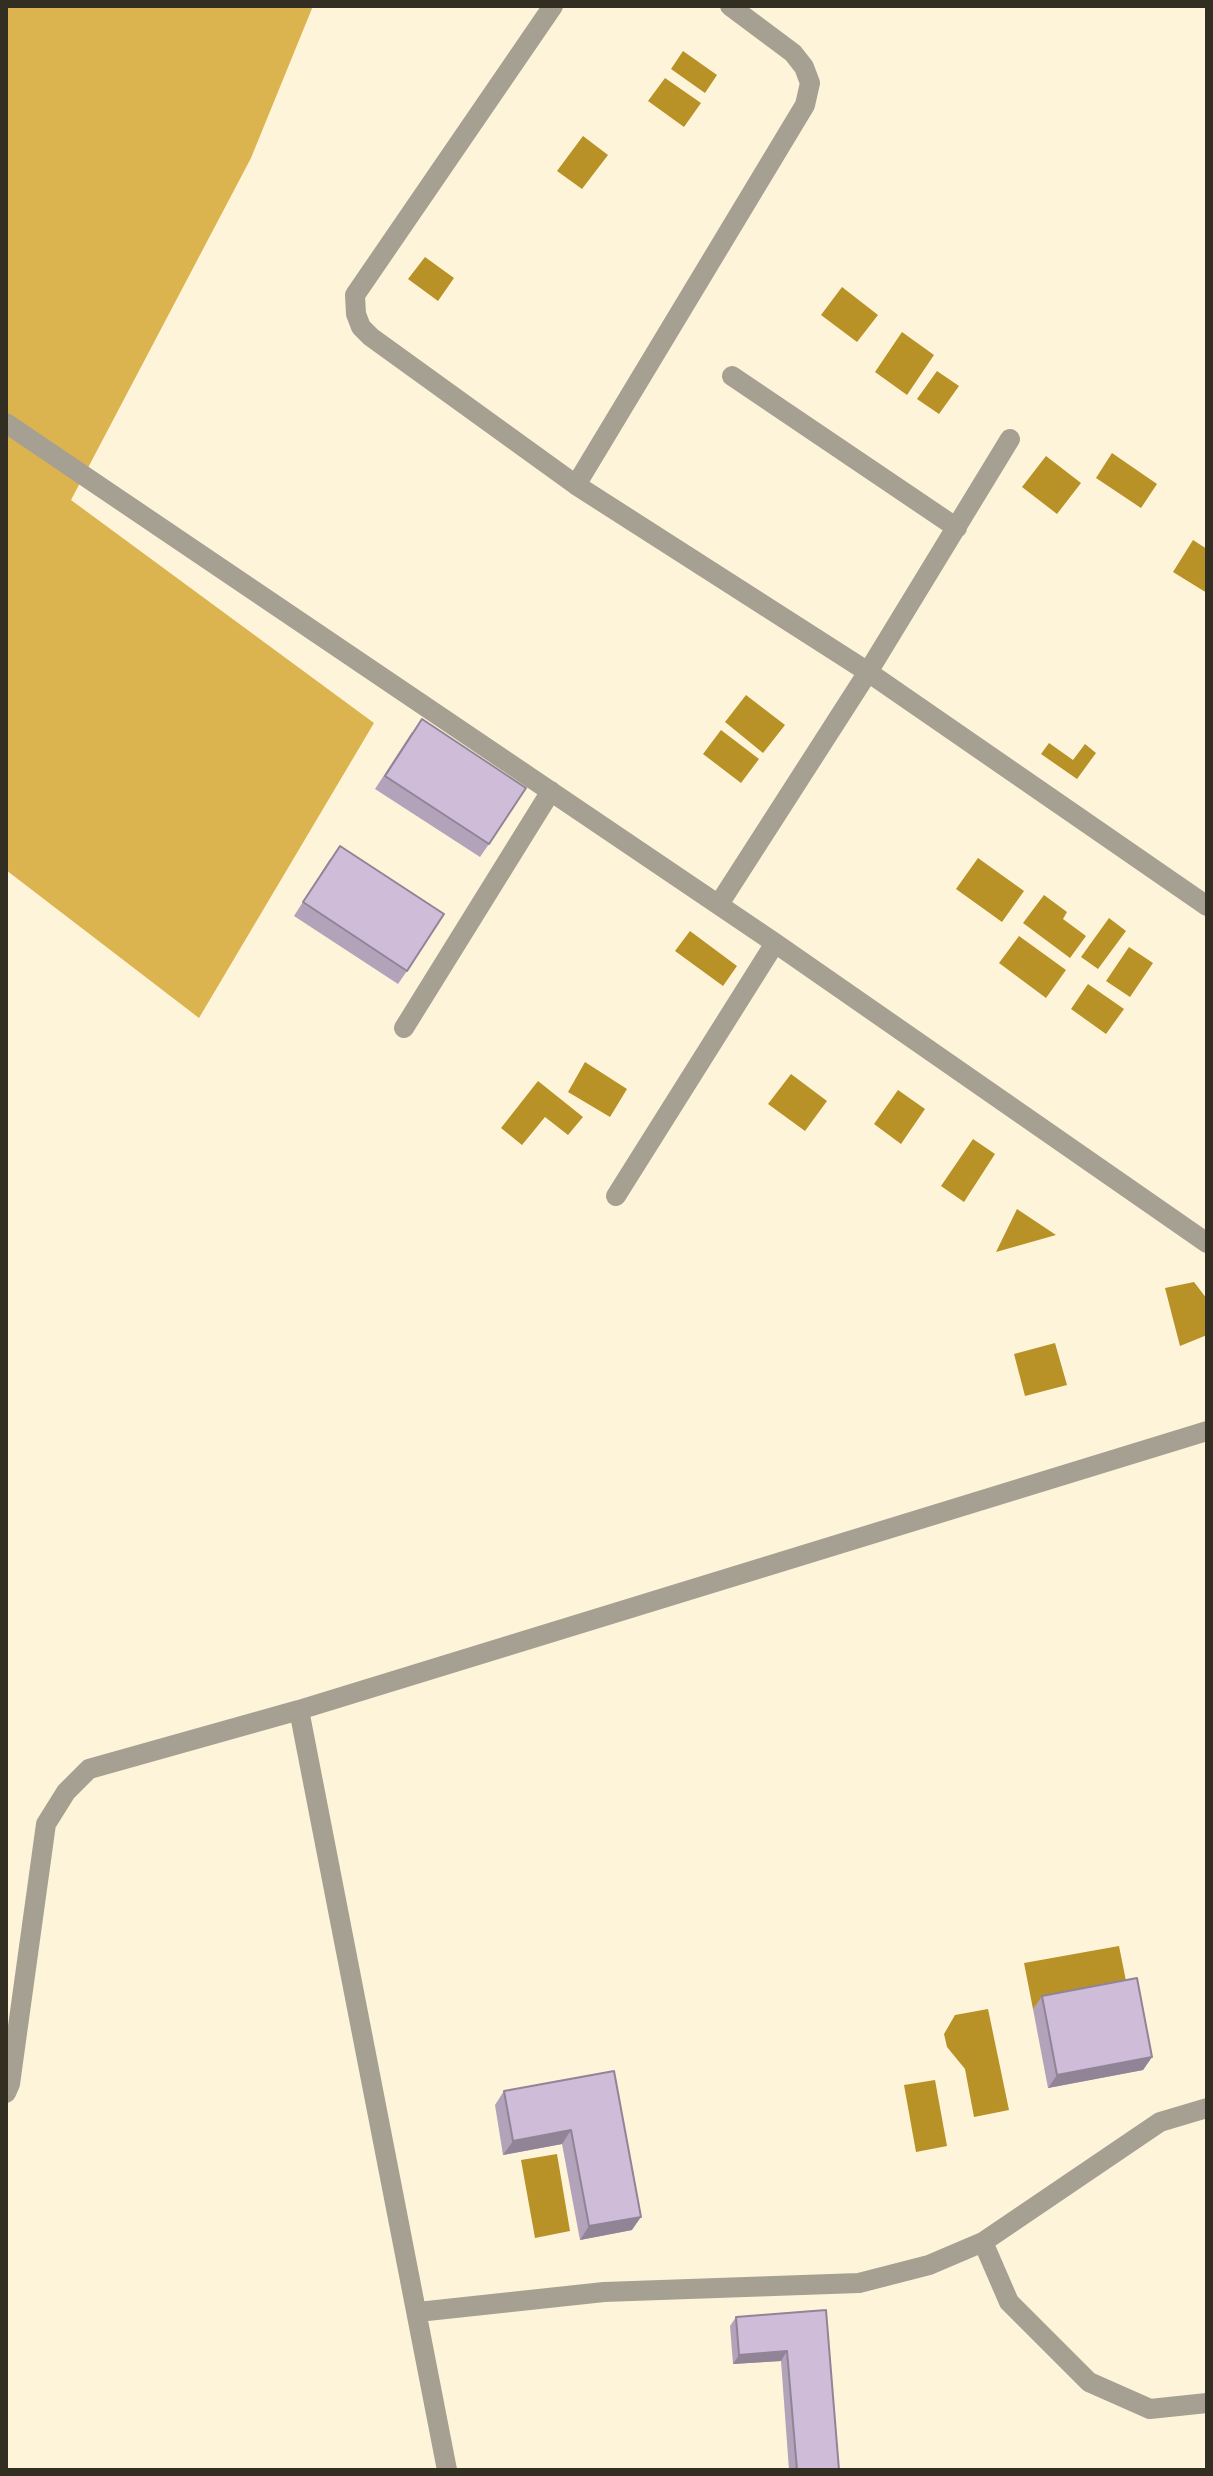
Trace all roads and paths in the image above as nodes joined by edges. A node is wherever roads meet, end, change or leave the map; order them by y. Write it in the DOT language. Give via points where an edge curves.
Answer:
graph roads {
  1 [pos="553,6"];
  2 [pos="730,6"];
  3 [pos="732,376"];
  4 [pos="6,423"];
  5 [pos="1010,439"];
  6 [pos="576,485"];
  7 [pos="957,528"];
  8 [pos="868,672"];
  9 [pos="551,791"];
  10 [pos="719,904"];
  11 [pos="1207,906"];
  12 [pos="775,943"];
  13 [pos="404,1028"];
  14 [pos="616,1196"];
  15 [pos="1207,1243"];
  16 [pos="1207,1431"];
  17 [pos="299,1710"];
  18 [pos="6,2093"];
  19 [pos="1207,2108"];
  20 [pos="983,2242"];
  21 [pos="418,2312"];
  22 [pos="1207,2403"];
  23 [pos="447,2470"];
  1 -- 6 [label="street" via="355,295 356,314 371,337"];
  2 -- 6 [label="street" via="804,67 810,83 805,105"];
  3 -- 7 [label="street"];
  4 -- 9 [label="street"];
  5 -- 7 [label="street"];
  6 -- 8 [label="street"];
  7 -- 8 [label="street"];
  8 -- 10 [label="street"];
  8 -- 11 [label="street"];
  9 -- 10 [label="street"];
  9 -- 13 [label="street"];
  10 -- 12 [label="street"];
  12 -- 14 [label="street"];
  12 -- 15 [label="street"];
  16 -- 17 [label="street"];
  17 -- 18 [label="street" via="89,1769 66,1792 46,1824"];
  17 -- 21 [label="street"];
  19 -- 20 [label="street" via="1160,2122"];
  20 -- 21 [label="street" via="929,2265 859,2283 604,2292"];
  20 -- 22 [label="street" via="1009,2302 1089,2382 1150,2409"];
  21 -- 23 [label="street"];
}
